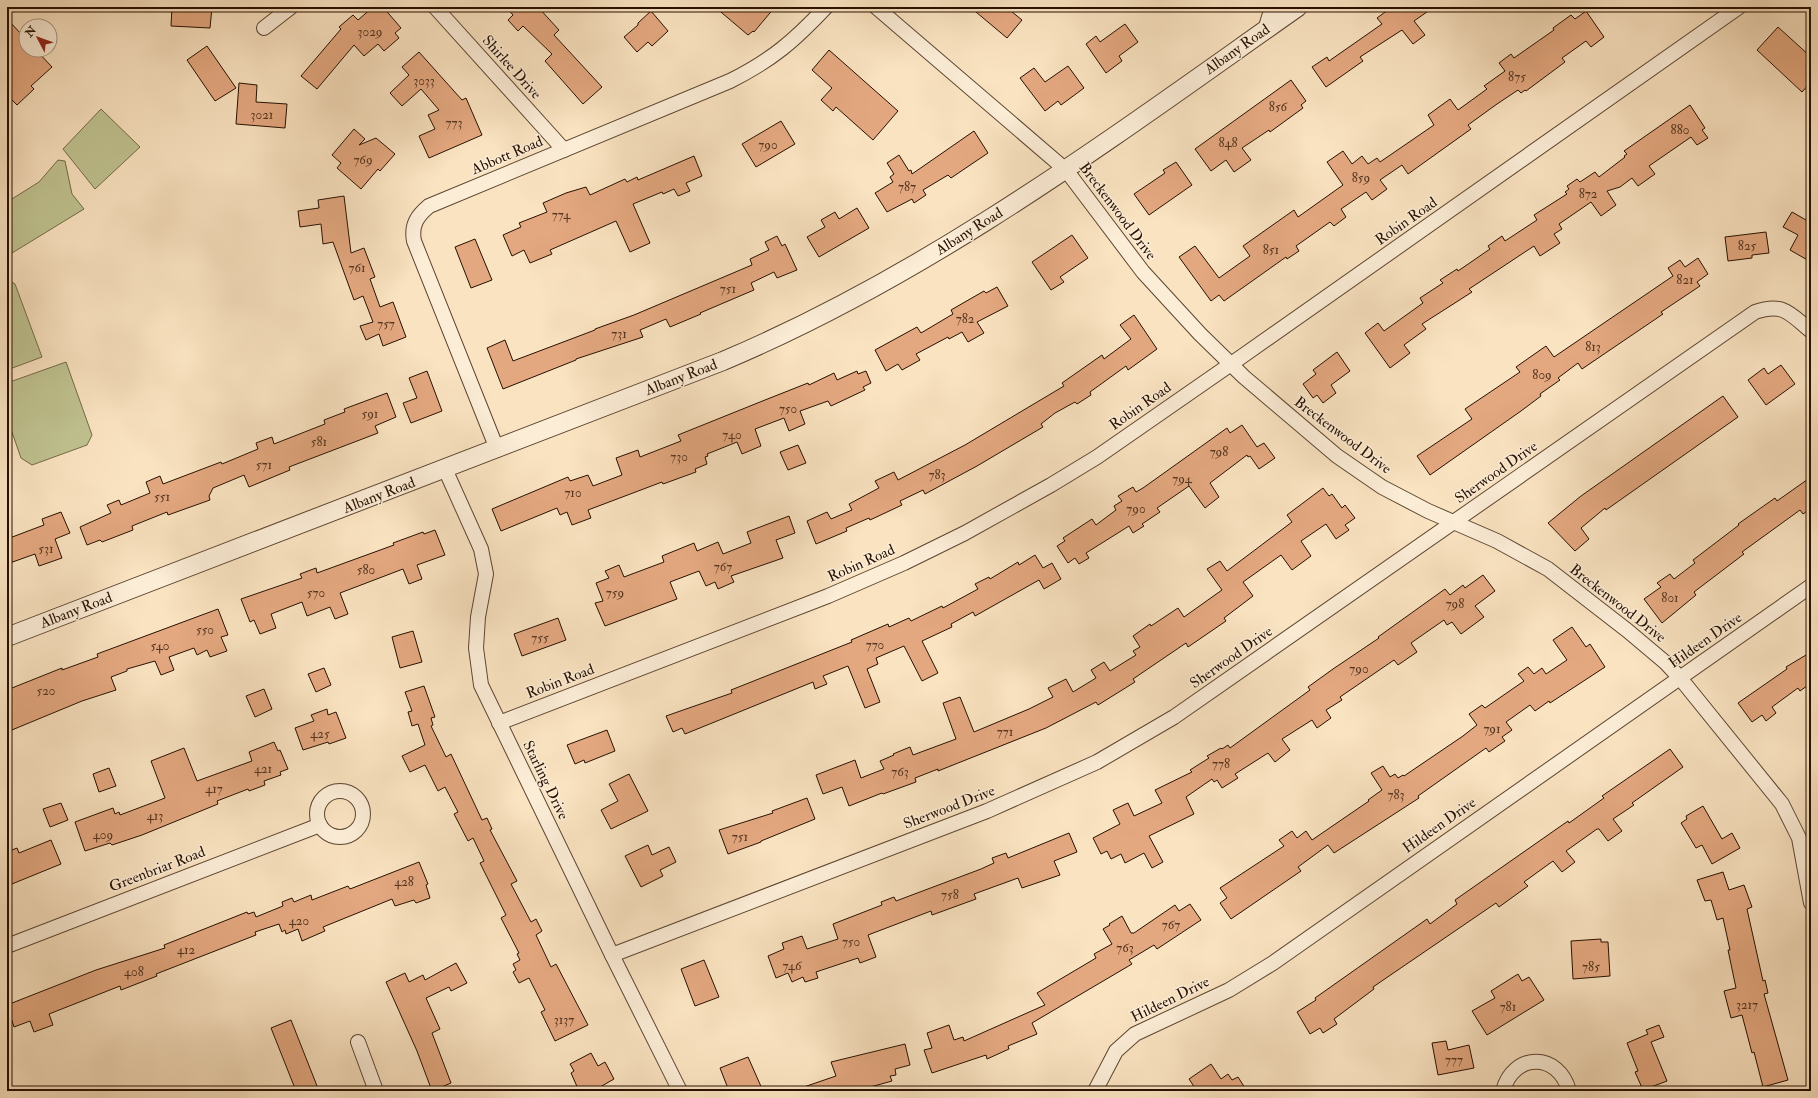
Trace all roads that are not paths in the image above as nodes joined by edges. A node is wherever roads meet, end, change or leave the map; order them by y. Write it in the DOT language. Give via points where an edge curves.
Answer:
graph roads {
  1 [pos="291,7"];
  2 [pos="435,7"];
  3 [pos="826,7"];
  4 [pos="876,7"];
  5 [pos="1272,7"];
  6 [pos="1298,7"];
  7 [pos="1739,7"];
  8 [pos="264,28"];
  9 [pos="1265,30"];
  10 [pos="564,150"];
  11 [pos="1066,170"];
  12 [pos="1811,331"];
  13 [pos="1230,364"];
  14 [pos="497,449"];
  15 [pos="445,469"];
  16 [pos="1454,522"];
  17 [pos="1811,586"];
  18 [pos="7,637"];
  19 [pos="1680,678"];
  20 [pos="499,723"];
  21 [pos="320,825"];
  22 [pos="1811,903"];
  23 [pos="7,946"];
  24 [pos="612,955"];
  25 [pos="358,1042"];
  26 [pos="376,1091"];
  27 [pos="680,1091"];
  28 [pos="1095,1091"];
  29 [pos="1503,1091"];
  30 [pos="1569,1091"];
  1 -- 8 [label="street"];
  2 -- 10 [label="street, Shirlee Drive"];
  3 -- 10 [label="street, Abbott Road" via="788,45 751,70"];
  4 -- 11 [label="street, Breckenwood Drive"];
  5 -- 9 [label="street"];
  6 -- 9 [label="street, Albany Road"];
  7 -- 13 [label="street, Robin Road"];
  9 -- 11 [label="street, Albany Road"];
  10 -- 14 [label="street, Abbott Road" via="429,206 413,226 414,241"];
  11 -- 13 [label="street, Breckenwood Drive" via="1143,272"];
  11 -- 14 [label="street, Albany Road" via="886,282 816,318 723,361"];
  12 -- 16 [label="street, Sherwood Drive" via="1781,308 1773,307 1755,312"];
  13 -- 16 [label="street, Breckenwood Drive" via="1359,472 1428,511"];
  13 -- 20 [label="street, Robin Road" via="1097,457 965,533 828,596"];
  14 -- 15 [label="street, Albany Road"];
  15 -- 18 [label="street, Albany Road"];
  15 -- 20 [label="street, Starling Drive" via="481,548 484,561 486,582 476,630 477,666 482,685"];
  16 -- 19 [label="street, Breckenwood Drive" via="1497,541 1548,569 1628,631"];
  16 -- 24 [label="street, Sherwood Drive" via="1174,717 1097,762 987,811"];
  17 -- 19 [label="street, Hildeen Drive"];
  19 -- 22 [label="street, Breckenwood Drive" via="1782,804 1799,838"];
  19 -- 28 [label="street, Hildeen Drive" via="1273,963 1229,990 1135,1034 1116,1051"];
  20 -- 24 [label="street, Starling Drive"];
  21 -- 23 [label="street, Greenbriar Road"];
  24 -- 27 [label="street, Starling Drive"];
  25 -- 26 [label="street"];
  29 -- 30 [label="street" via="1506,1081 1520,1065 1542,1062 1561,1072"];
}
